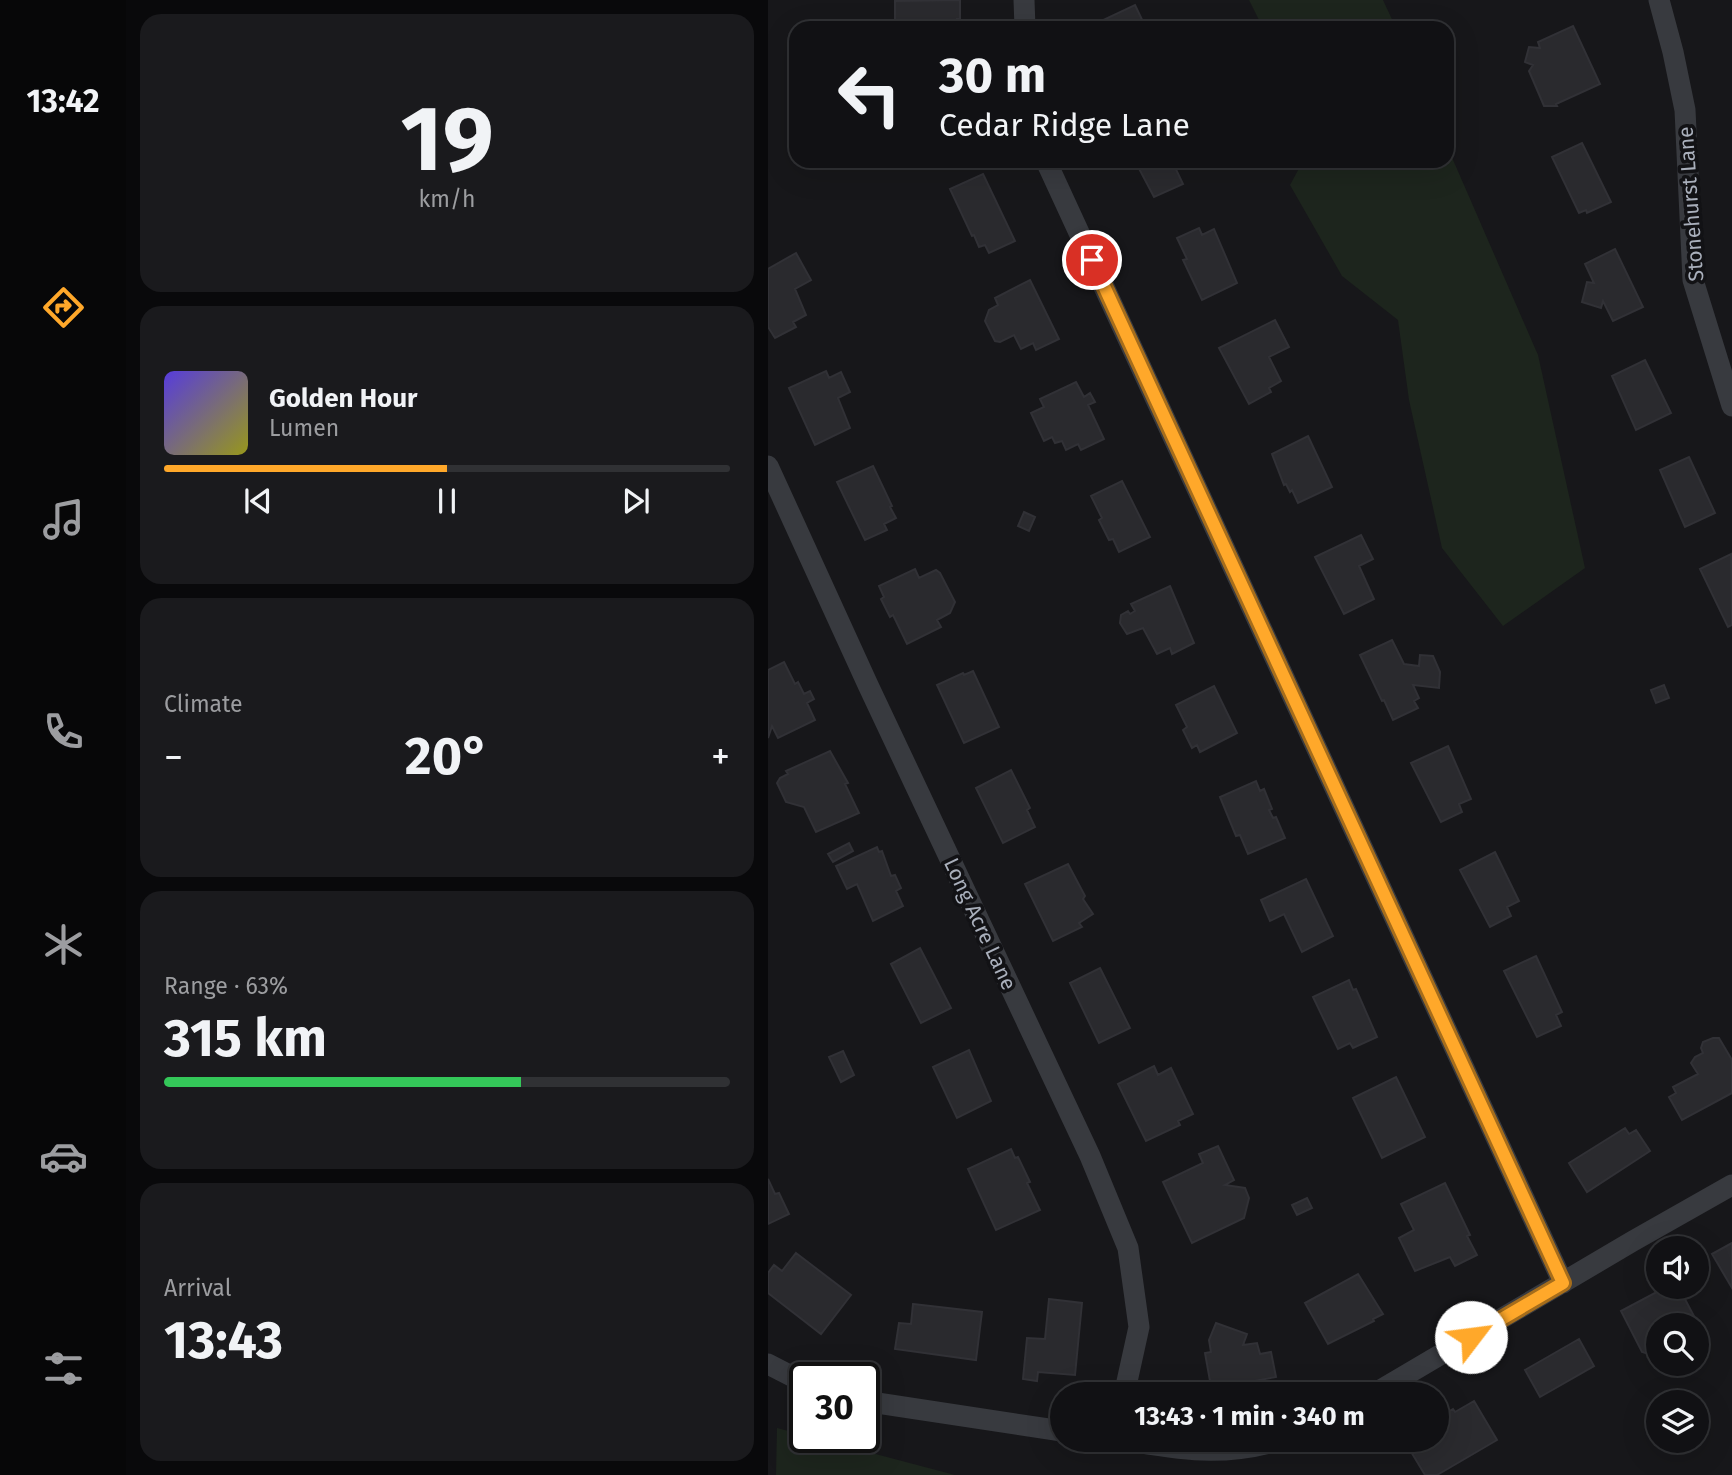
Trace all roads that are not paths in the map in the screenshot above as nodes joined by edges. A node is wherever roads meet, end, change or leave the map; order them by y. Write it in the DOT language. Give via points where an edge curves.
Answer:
graph roads {
  1 [pos="1024,0"];
  2 [pos="1659,0"];
  3 [pos="1025,21"];
  4 [pos="1049,168"];
  5 [pos="1732,406"];
  6 [pos="768,466"];
  7 [pos="1732,1185"];
  8 [pos="1563,1283"];
  9 [pos="768,1364"];
  10 [pos="789,1375"];
  11 [pos="1127,1382"];
  12 [pos="1394,1382"];
  13 [pos="880,1403"];
  14 [pos="1050,1429"];
  1 -- 3 [label="street"];
  2 -- 5 [label="street, Stonehurst Lane" via="1685,110 1693,279"];
  4 -- 8 [label="street"];
  6 -- 11 [label="street, Long Acre Lane" via="1090,1156 1128,1248 1139,1327"];
  7 -- 8 [label="street"];
  8 -- 12 [label="street"];
  9 -- 10 [label="street"];
  13 -- 14 [label="street"];
}
